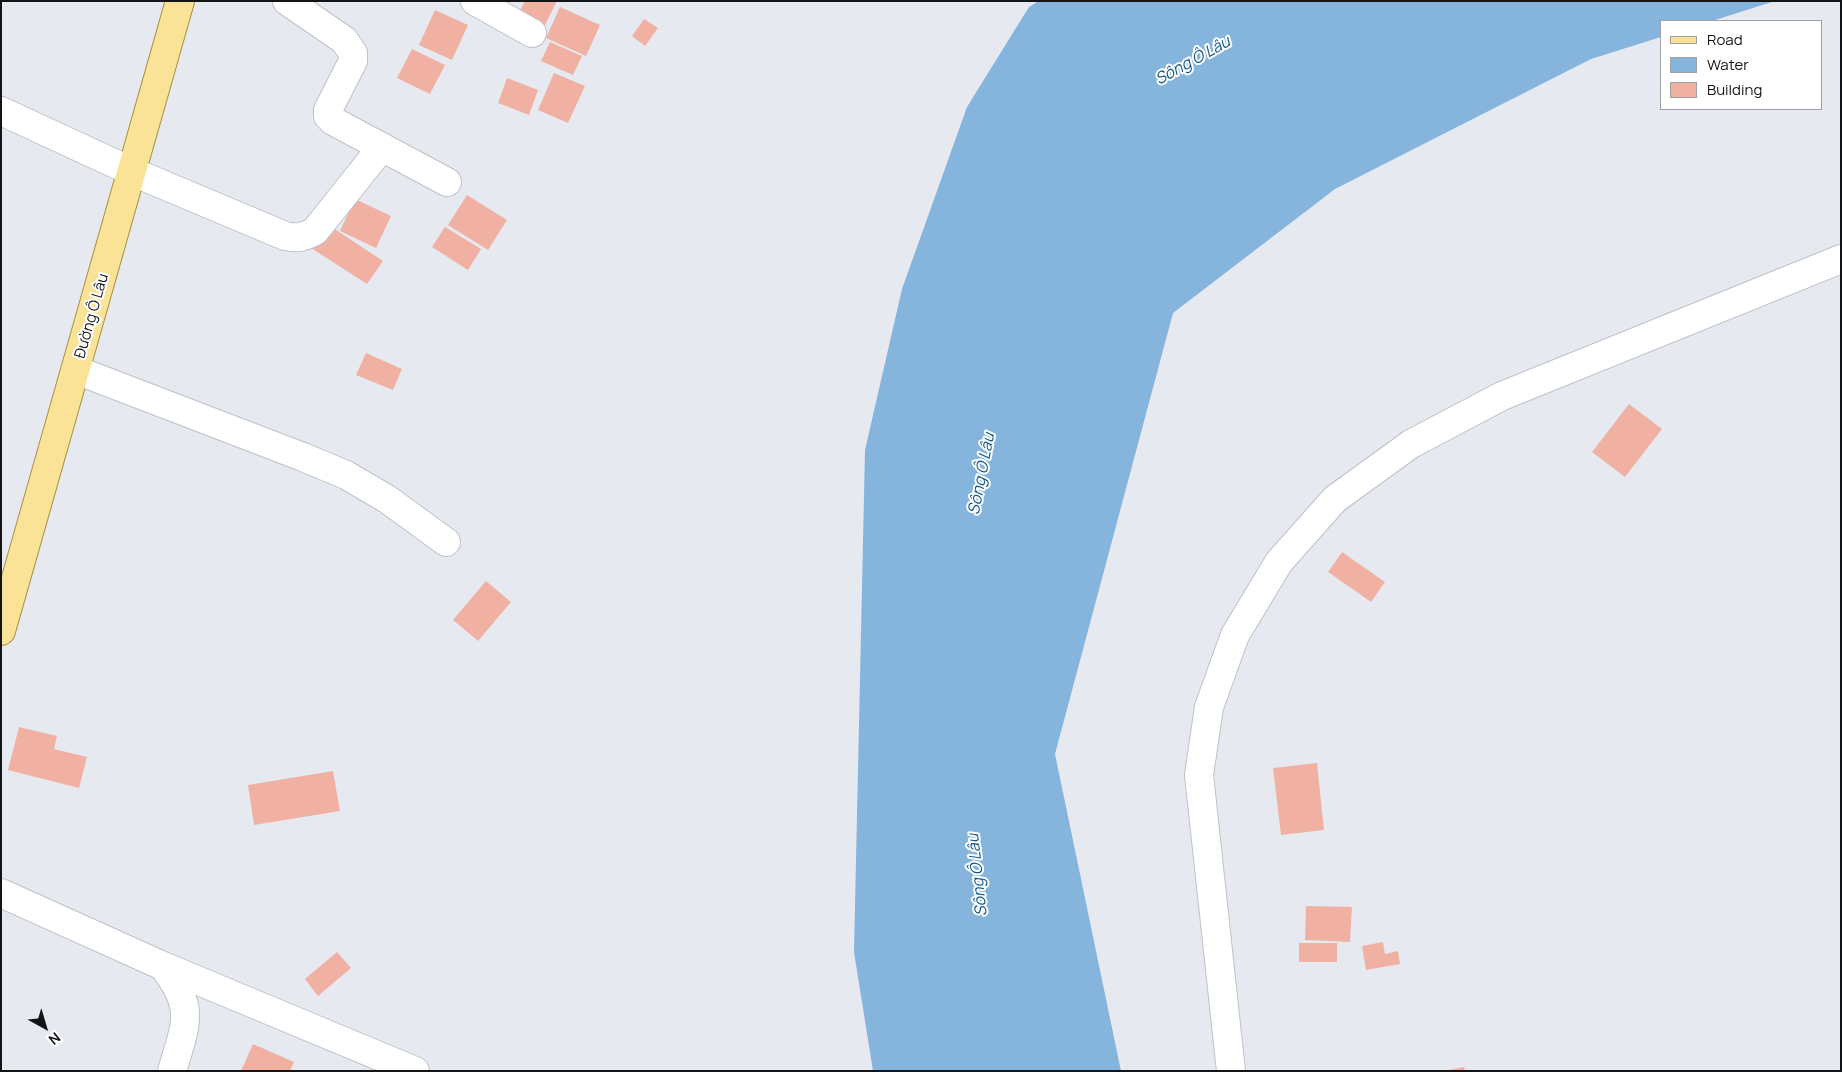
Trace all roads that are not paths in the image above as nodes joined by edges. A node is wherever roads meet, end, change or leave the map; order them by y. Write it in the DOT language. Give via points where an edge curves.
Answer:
graph roads {
  1 [pos="180,1"];
  2 [pos="287,1"];
  3 [pos="475,1"];
  4 [pos="532,33"];
  5 [pos="1,111"];
  6 [pos="382,147"];
  7 [pos="133,172"];
  8 [pos="447,182"];
  9 [pos="1841,259"];
  10 [pos="76,370"];
  11 [pos="446,542"];
  12 [pos="1,631"];
  13 [pos="1,893"];
  14 [pos="163,966"];
  15 [pos="172,1071"];
  16 [pos="415,1071"];
  17 [pos="1231,1071"];
  1 -- 7 [label="main road, Đường Ô Lâu"];
  2 -- 6 [label="street" via="350,46 353,61 328,116"];
  3 -- 4 [label="street"];
  5 -- 7 [label="street"];
  6 -- 7 [label="street" via="315,231 295,238"];
  6 -- 8 [label="street"];
  7 -- 10 [label="main road, Đường Ô Lâu"];
  9 -- 17 [label="street" via="1502,396 1411,444 1334,499 1279,562 1235,634 1208,707 1199,774"];
  10 -- 11 [label="street" via="346,475 388,499"];
  10 -- 12 [label="main road, Đường Ô Lâu"];
  13 -- 14 [label="street"];
  14 -- 15 [label="street" via="183,996 186,1011"];
  14 -- 16 [label="street"];
}
